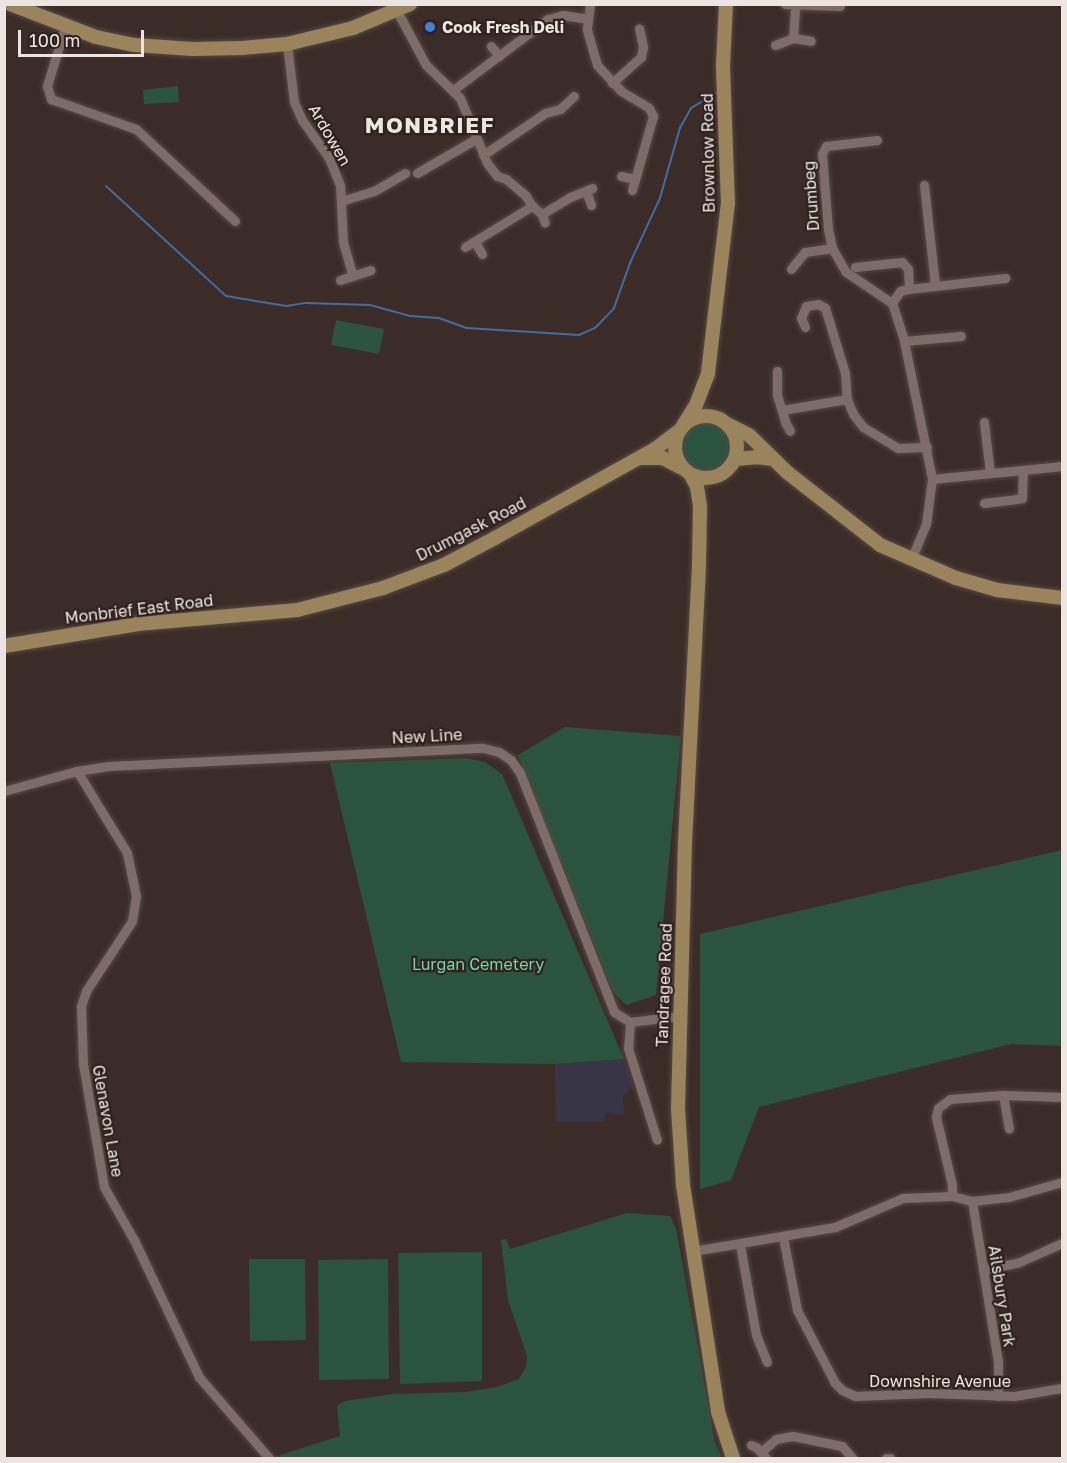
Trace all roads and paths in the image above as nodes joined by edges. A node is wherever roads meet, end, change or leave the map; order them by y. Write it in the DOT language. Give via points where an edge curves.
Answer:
graph roads {
  1 [pos="10,4"];
  2 [pos="410,4"];
  3 [pos="590,4"];
  4 [pos="726,4"];
  5 [pos="785,4"];
  6 [pos="795,7"];
  7 [pos="841,8"];
  8 [pos="397,11"];
  9 [pos="587,19"];
  10 [pos="65,27"];
  11 [pos="639,27"];
  12 [pos="793,38"];
  13 [pos="811,41"];
  14 [pos="287,44"];
  15 [pos="775,45"];
  16 [pos="490,46"];
  17 [pos="499,56"];
  18 [pos="612,82"];
  19 [pos="453,90"];
  20 [pos="574,96"];
  21 [pos="476,139"];
  22 [pos="876,140"];
  23 [pos="483,155"];
  24 [pos="417,173"];
  25 [pos="621,176"];
  26 [pos="635,179"];
  27 [pos="924,185"];
  28 [pos="403,189"];
  29 [pos="632,190"];
  30 [pos="341,201"];
  31 [pos="591,205"];
  32 [pos="532,206"];
  33 [pos="235,221"];
  34 [pos="475,242"];
  35 [pos="465,247"];
  36 [pos="832,248"];
  37 [pos="482,254"];
  38 [pos="855,267"];
  39 [pos="791,269"];
  40 [pos="370,270"];
  41 [pos="353,276"];
  42 [pos="1005,278"];
  43 [pos="340,280"];
  44 [pos="935,285"];
  45 [pos="909,289"];
  46 [pos="892,303"];
  47 [pos="805,327"];
  48 [pos="961,336"];
  49 [pos="904,341"];
  50 [pos="777,370"];
  51 [pos="708,373"];
  52 [pos="847,399"];
  53 [pos="782,410"];
  54 [pos="721,421"];
  55 [pos="984,422"];
  56 [pos="682,427"];
  57 [pos="790,431"];
  58 [pos="927,447"];
  59 [pos="735,459"];
  60 [pos="773,459"];
  61 [pos="634,461"];
  62 [pos="1062,466"];
  63 [pos="1023,470"];
  64 [pos="688,472"];
  65 [pos="990,473"];
  66 [pos="717,476"];
  67 [pos="932,479"];
  68 [pos="984,503"];
  69 [pos="700,507"];
  70 [pos="911,560"];
  71 [pos="1062,598"];
  72 [pos="279,612"];
  73 [pos="4,646"];
  74 [pos="77,771"];
  75 [pos="4,791"];
  76 [pos="679,1017"];
  77 [pos="630,1022"];
  78 [pos="1003,1095"];
  79 [pos="1062,1097"];
  80 [pos="1008,1128"];
  81 [pos="657,1140"];
  82 [pos="1062,1182"];
  83 [pos="952,1196"];
  84 [pos="972,1201"];
  85 [pos="783,1237"];
  86 [pos="1062,1242"];
  87 [pos="740,1245"];
  88 [pos="693,1251"];
  89 [pos="983,1270"];
  90 [pos="752,1359"];
  91 [pos="1062,1388"];
  92 [pos="998,1396"];
  93 [pos="751,1445"];
  94 [pos="763,1455"];
  95 [pos="269,1458"];
  96 [pos="733,1458"];
  97 [pos="852,1458"];
  1 -- 10 [label="street"];
  2 -- 8 [label="street"];
  3 -- 9 [label="street"];
  4 -- 51 [label="street, Brownlow Road" via="728,204"];
  5 -- 6 [label="street"];
  6 -- 7 [label="street"];
  6 -- 12 [label="street"];
  8 -- 14 [label="street" via="353,28"];
  8 -- 19 [label="street" via="426,65"];
  9 -- 17 [label="street" via="563,15 548,19"];
  9 -- 18 [label="street" via="597,65"];
  10 -- 14 [label="street" via="134,45 212,49"];
  10 -- 33 [label="street" via="47,86 51,99 136,129"];
  11 -- 18 [label="street" via="641,57"];
  12 -- 13 [label="street"];
  12 -- 15 [label="street"];
  14 -- 30 [label="street, Ardowen" via="294,102 302,120 330,158"];
  16 -- 17 [label="street"];
  17 -- 19 [label="street"];
  18 -- 26 [label="street" via="649,108 653,116"];
  19 -- 21 [label="street" via="466,109"];
  20 -- 23 [label="street" via="560,109 545,113"];
  21 -- 23 [label="street"];
  21 -- 24 [label="street"];
  22 -- 36 [label="street, Drumbeg" via="826,146 822,153"];
  23 -- 32 [label="street" via="497,176 517,187"];
  25 -- 26 [label="street"];
  26 -- 29 [label="street"];
  27 -- 44 [label="street"];
  28 -- 30 [label="street" via="401,176 375,191"];
  30 -- 41 [label="street, Ardowen" via="343,242"];
  31 -- 32 [label="street" via="589,189 544,218"];
  32 -- 34 [label="street"];
  34 -- 35 [label="street"];
  34 -- 37 [label="street"];
  36 -- 39 [label="street" via="805,252"];
  36 -- 46 [label="street, Drumbeg" via="846,272"];
  38 -- 45 [label="street" via="902,262 908,269"];
  40 -- 41 [label="street"];
  41 -- 43 [label="street"];
  42 -- 44 [label="street"];
  44 -- 45 [label="street"];
  45 -- 46 [label="street" via="900,291"];
  46 -- 49 [label="street"];
  47 -- 52 [label="street" via="801,318 806,306 818,304 825,308 845,374"];
  48 -- 49 [label="street"];
  49 -- 58 [label="street"];
  50 -- 53 [label="street" via="775,385"];
  51 -- 54 [label="street, Brownlow Road" via="707,396"];
  51 -- 56 [label="street, Brownlow Road" via="696,405"];
  52 -- 53 [label="street"];
  52 -- 58 [label="street" via="863,427 881,440 898,448"];
  53 -- 57 [label="street"];
  54 -- 56 [label="street" via="699,417"];
  54 -- 59 [label="street" via="735,436"];
  54 -- 60 [label="street" via="749,435"];
  55 -- 65 [label="street"];
  56 -- 61 [label="street, Drumgask Road"];
  56 -- 64 [label="street" via="675,453"];
  58 -- 67 [label="street"];
  59 -- 60 [label="street"];
  59 -- 66 [label="street"];
  60 -- 70 [label="street" via="858,531"];
  61 -- 64 [label="street" via="663,458"];
  61 -- 72 [label="street, Drumgask Road" via="444,565 383,588"];
  62 -- 63 [label="street"];
  63 -- 65 [label="street"];
  63 -- 68 [label="street" via="1022,498"];
  64 -- 66 [label="street" via="700,478"];
  64 -- 69 [label="street, Tandragee Road" via="697,487"];
  65 -- 67 [label="street"];
  66 -- 69 [label="street, Tandragee Road"];
  67 -- 70 [label="street" via="926,524"];
  69 -- 76 [label="street, Tandragee Road"];
  70 -- 71 [label="street" via="997,590"];
  72 -- 73 [label="street, Monbrief East Road" via="138,624"];
  74 -- 75 [label="street, New Line"];
  74 -- 77 [label="street, New Line" via="320,755 483,748 499,752 520,773 614,1012"];
  74 -- 95 [label="street, Glenavon Lane" via="127,854 136,896 132,921 86,991 81,1006 83,1064 104,1187 134,1240 199,1377"];
  76 -- 77 [label="street"];
  76 -- 88 [label="street, Tandragee Road" via="681,1171"];
  77 -- 81 [label="street" via="628,1048"];
  78 -- 79 [label="street"];
  78 -- 80 [label="street"];
  78 -- 83 [label="street" via="950,1099 938,1108 936,1117"];
  82 -- 84 [label="street" via="1009,1197"];
  83 -- 84 [label="street"];
  83 -- 85 [label="street" via="903,1198 835,1227"];
  84 -- 89 [label="street, Ailsbury Park"];
  85 -- 87 [label="street"];
  85 -- 92 [label="street, Downshire Avenue" via="797,1310 842,1390 855,1396"];
  86 -- 89 [label="street" via="1017,1263"];
  87 -- 88 [label="street"];
  87 -- 90 [label="street" via="764,1359"];
  88 -- 96 [label="street, Tandragee Road" via="718,1412"];
  89 -- 92 [label="street, Ailsbury Park" via="998,1361"];
  91 -- 92 [label="street, Downshire Avenue"];
  93 -- 94 [label="street"];
  94 -- 97 [label="street" via="777,1439 793,1436 842,1446"];
}
